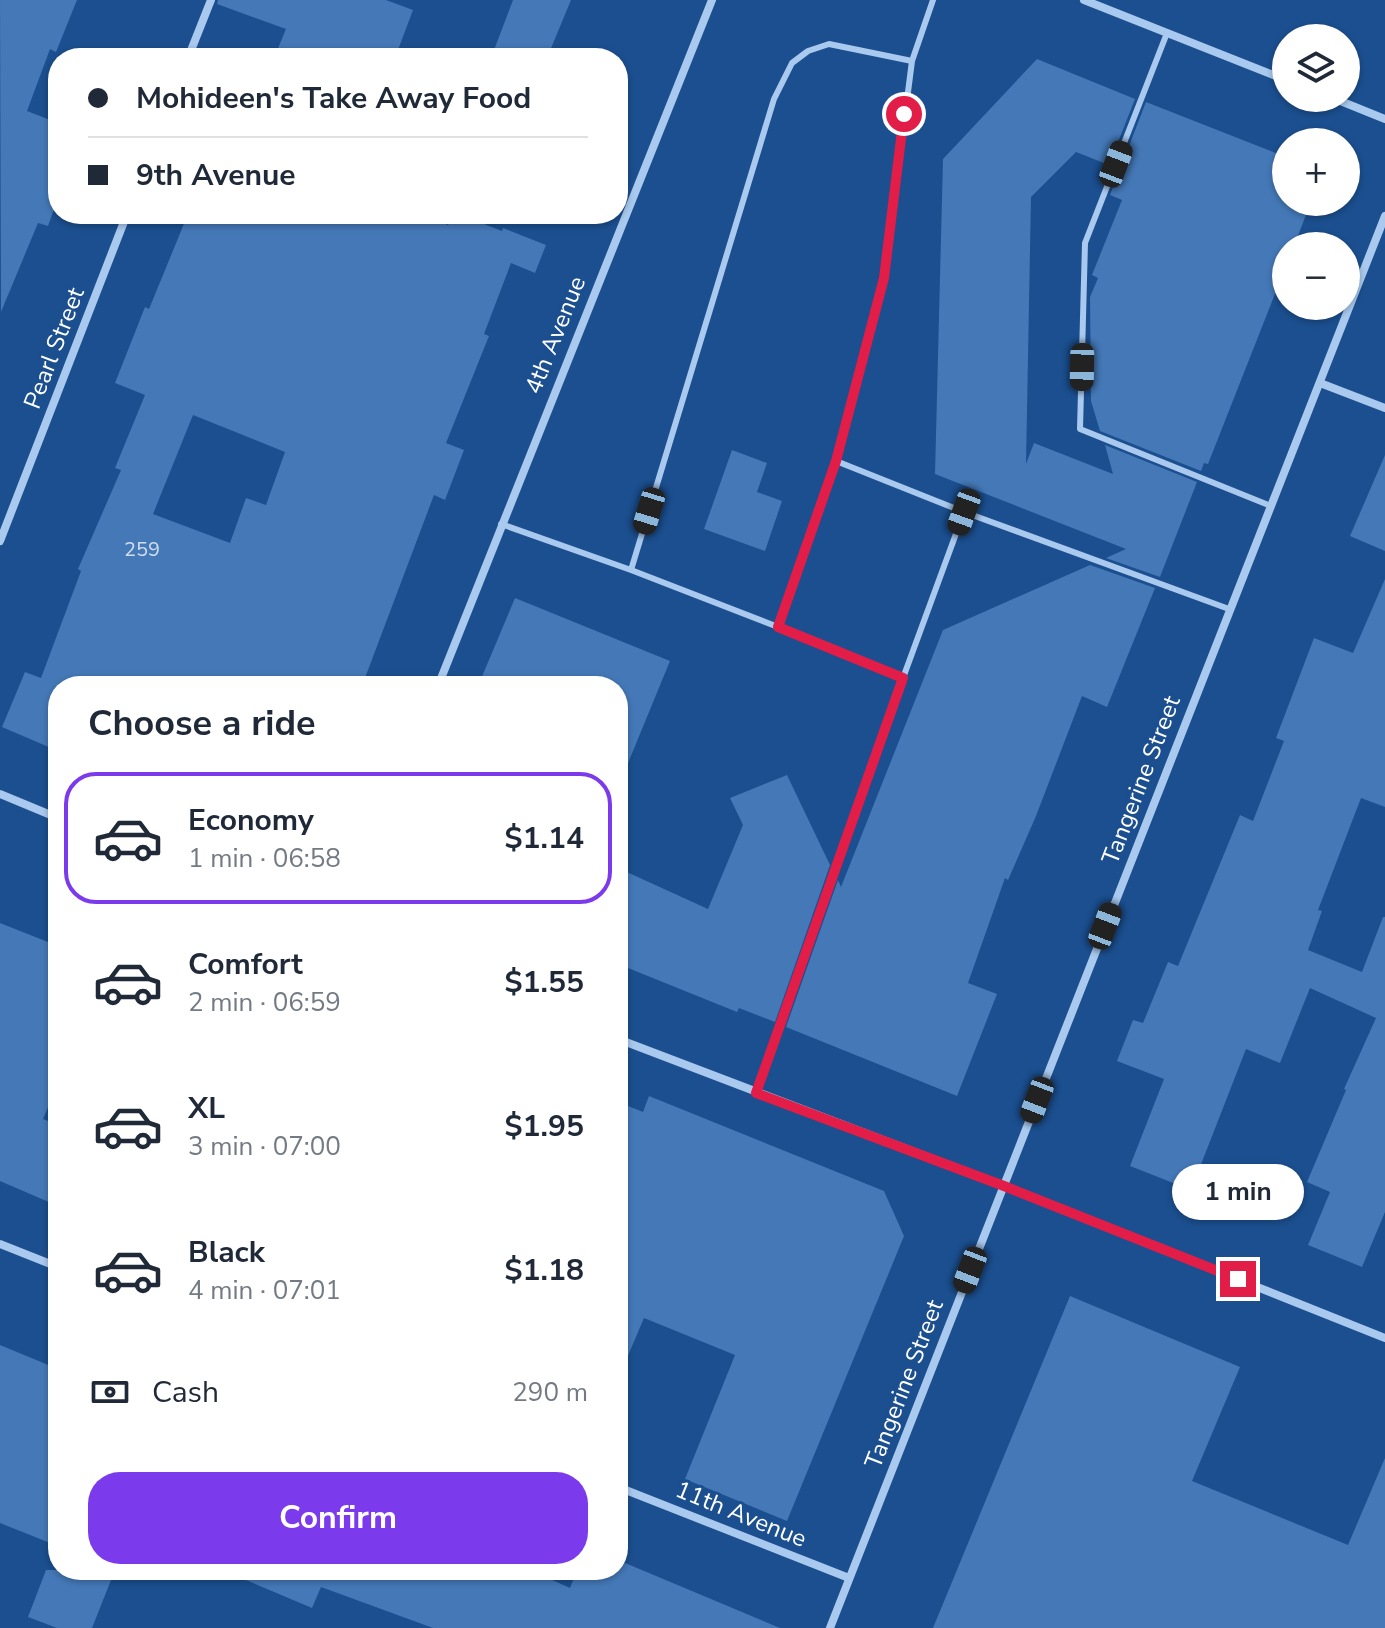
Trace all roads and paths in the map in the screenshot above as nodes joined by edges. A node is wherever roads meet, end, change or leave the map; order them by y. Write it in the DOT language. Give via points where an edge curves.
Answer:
graph roads {
  1 [pos="211,0"];
  2 [pos="712,0"];
  3 [pos="933,0"];
  4 [pos="1084,0"];
  5 [pos="1167,33"];
  6 [pos="192,48"];
  7 [pos="912,61"];
  8 [pos="1272,74"];
  9 [pos="1360,109"];
  10 [pos="1385,119"];
  11 [pos="628,209"];
  12 [pos="1385,216"];
  13 [pos="123,224"];
  14 [pos="622,224"];
  15 [pos="1320,383"];
  16 [pos="1385,408"];
  17 [pos="836,461"];
  18 [pos="1271,506"];
  19 [pos="964,512"];
  20 [pos="501,524"];
  21 [pos="0,541"];
  22 [pos="631,570"];
  23 [pos="1229,609"];
  24 [pos="778,627"];
  25 [pos="442,676"];
  26 [pos="903,678"];
  27 [pos="0,794"];
  28 [pos="48,814"];
  29 [pos="628,1043"];
  30 [pos="756,1093"];
  31 [pos="1004,1186"];
  32 [pos="0,1244"];
  33 [pos="48,1263"];
  34 [pos="1385,1338"];
  35 [pos="628,1491"];
  36 [pos="849,1578"];
  37 [pos="830,1628"];
  1 -- 6 [label="street"];
  2 -- 11 [label="street, 4th Avenue"];
  3 -- 7 [label="lane"];
  4 -- 5 [label="street"];
  5 -- 8 [label="street"];
  5 -- 18 [label="lane" via="1085,243 1080,429"];
  7 -- 17 [label="lane" via="884,278"];
  7 -- 22 [label="lane" via="829,44 792,63 774,99"];
  9 -- 10 [label="street"];
  12 -- 15 [label="street, Tangerine Street"];
  13 -- 21 [label="street, Pearl Street"];
  14 -- 20 [label="street, 4th Avenue"];
  15 -- 16 [label="street"];
  15 -- 18 [label="street, Tangerine Street"];
  17 -- 19 [label="lane"];
  17 -- 24 [label="lane"];
  18 -- 23 [label="street, Tangerine Street"];
  19 -- 23 [label="lane"];
  19 -- 26 [label="lane"];
  20 -- 22 [label="lane"];
  20 -- 25 [label="street, 4th Avenue"];
  22 -- 24 [label="lane"];
  23 -- 31 [label="street, Tangerine Street"];
  24 -- 26 [label="lane"];
  26 -- 30 [label="lane"];
  27 -- 28 [label="street"];
  29 -- 30 [label="street"];
  30 -- 31 [label="street"];
  31 -- 34 [label="street"];
  31 -- 36 [label="street, Tangerine Street"];
  32 -- 33 [label="street"];
  35 -- 36 [label="street, 11th Avenue"];
  36 -- 37 [label="street, Tangerine Street"];
}
